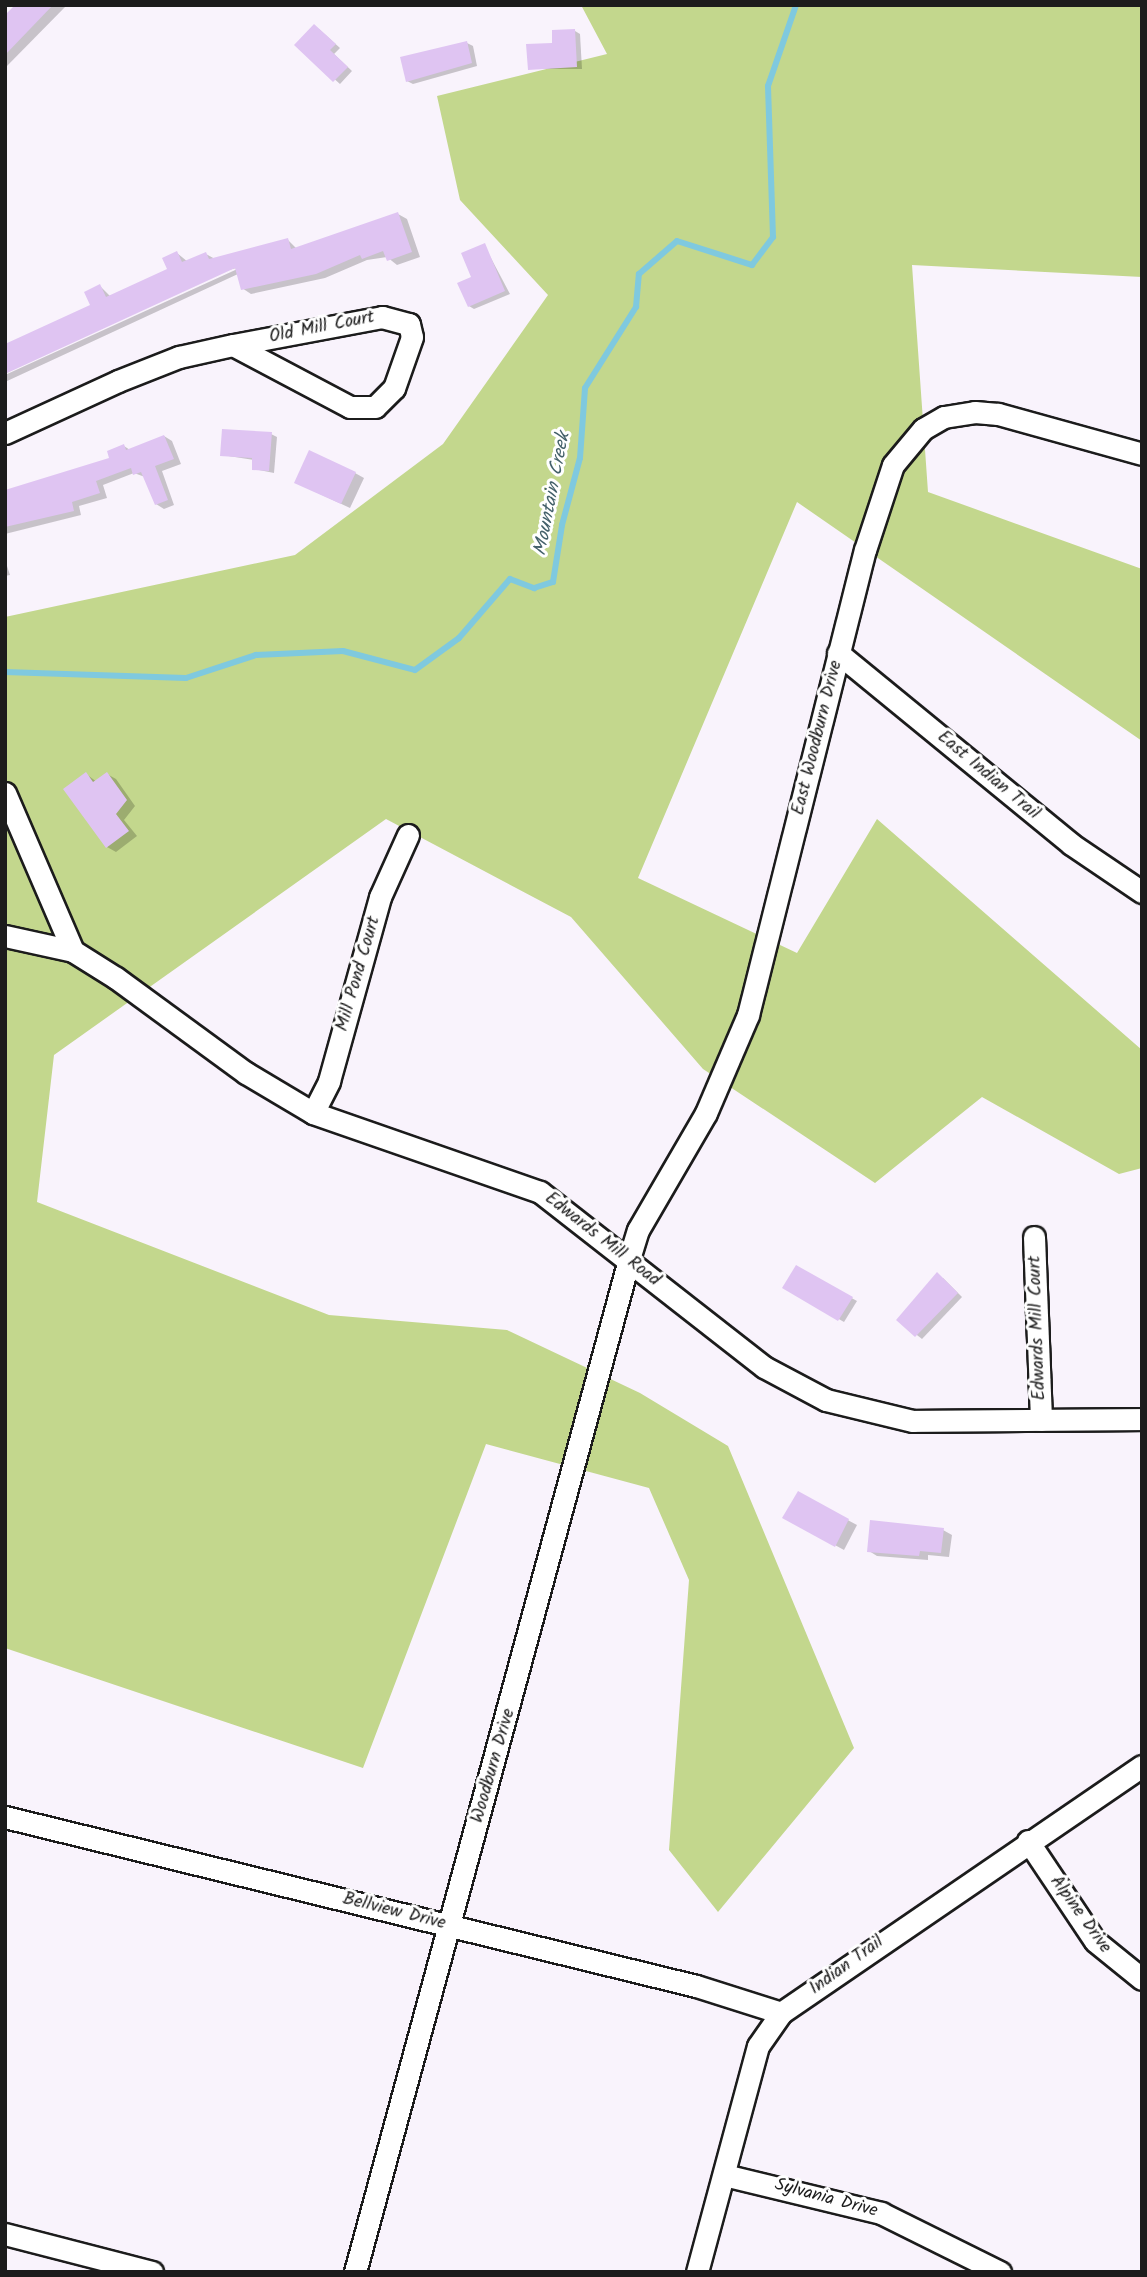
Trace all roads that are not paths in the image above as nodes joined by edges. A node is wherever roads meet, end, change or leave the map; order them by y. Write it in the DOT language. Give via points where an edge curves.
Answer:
graph roads {
  1 [pos="233,345"];
  2 [pos="5,433"];
  3 [pos="1142,454"];
  4 [pos="838,653"];
  5 [pos="5,793"];
  6 [pos="408,835"];
  7 [pos="1142,892"];
  8 [pos="5,936"];
  9 [pos="72,951"];
  10 [pos="313,1113"];
  11 [pos="1034,1237"];
  12 [pos="629,1259"];
  13 [pos="1142,1419"];
  14 [pos="1041,1420"];
  15 [pos="1142,1766"];
  16 [pos="5,1817"];
  17 [pos="1028,1841"];
  18 [pos="450,1925"];
  19 [pos="1142,1979"];
  20 [pos="781,2013"];
  21 [pos="724,2175"];
  22 [pos="5,2234"];
  23 [pos="152,2272"];
  24 [pos="355,2272"];
  25 [pos="698,2272"];
  26 [pos="1000,2272"];
  1 -- 1 [label="street, Old Mill Court" via="382,317 409,324 412,337 388,398 362,409"];
  1 -- 2 [label="street, Old Mill Court" via="179,357"];
  3 -- 4 [label="street, East Woodburn Drive" via="998,414 965,413 923,429 905,446 887,479"];
  4 -- 7 [label="street, East Indian Trail" via="1049,827"];
  4 -- 12 [label="street, East Woodburn Drive" via="748,1015 706,1113 638,1230"];
  5 -- 9 [label="street"];
  6 -- 10 [label="street, Mill Pond Court" via="380,897 329,1081"];
  8 -- 9 [label="street, Edwards Mill Road"];
  9 -- 10 [label="street, Edwards Mill Road" via="246,1073"];
  10 -- 12 [label="street, Edwards Mill Road" via="379,1139 521,1182 561,1205"];
  11 -- 14 [label="street, Edwards Mill Court"];
  12 -- 14 [label="street, Edwards Mill Road" via="764,1367 826,1400 913,1421"];
  12 -- 18 [label="street, Woodburn Drive"];
  13 -- 14 [label="street, Edwards Mill Road"];
  15 -- 17 [label="street, Indian Trail"];
  16 -- 18 [label="street, Bellview Drive"];
  17 -- 19 [label="street, Alpine Drive" via="1095,1941"];
  17 -- 20 [label="street, Indian Trail"];
  18 -- 20 [label="street, Bellview Drive" via="696,1986"];
  18 -- 24 [label="street, Woodburn Drive"];
  20 -- 21 [label="street, Indian Trail" via="758,2046"];
  21 -- 25 [label="street, Indian Trail"];
  21 -- 26 [label="street, Sylvania Drive" via="881,2213"];
  22 -- 23 [label="street"];
}
